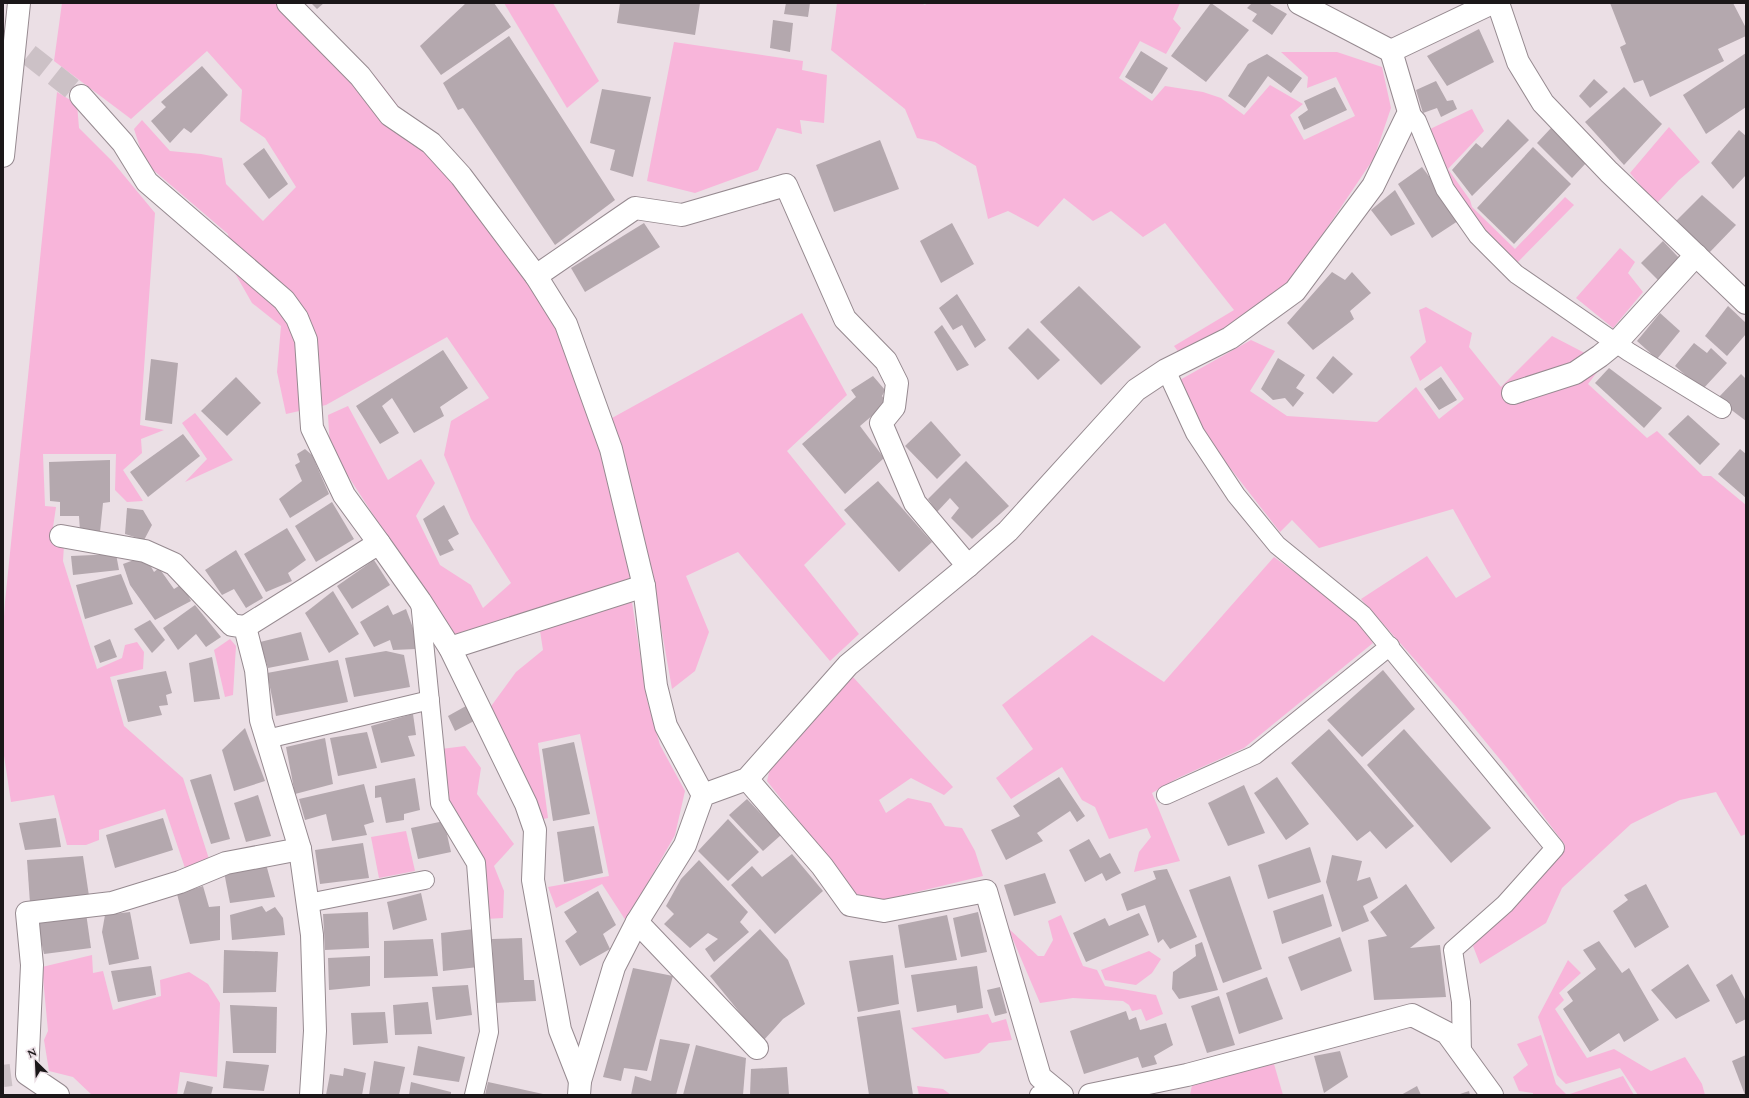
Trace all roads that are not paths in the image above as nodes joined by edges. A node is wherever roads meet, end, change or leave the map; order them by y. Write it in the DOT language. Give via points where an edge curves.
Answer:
graph roads {
  1 [pos="19,3"];
  2 [pos="288,3"];
  3 [pos="1299,3"];
  4 [pos="1492,3"];
  5 [pos="1498,3"];
  6 [pos="1391,51"];
  7 [pos="81,96"];
  8 [pos="1409,112"];
  9 [pos="3,156"];
  10 [pos="1696,255"];
  11 [pos="536,276"];
  12 [pos="1746,303"];
  13 [pos="1616,343"];
  14 [pos="1166,370"];
  15 [pos="1513,393"];
  16 [pos="1722,409"];
  17 [pos="60,536"];
  18 [pos="379,543"];
  19 [pos="968,566"];
  20 [pos="644,586"];
  21 [pos="420,601"];
  22 [pos="245,628"];
  23 [pos="1390,646"];
  24 [pos="450,648"];
  25 [pos="430,700"];
  26 [pos="267,740"];
  27 [pos="747,779"];
  28 [pos="703,795"];
  29 [pos="1166,795"];
  30 [pos="300,849"];
  31 [pos="425,880"];
  32 [pos="308,903"];
  33 [pos="637,922"];
  34 [pos="757,1048"];
  35 [pos="1462,1054"];
  36 [pos="579,1088"];
  37 [pos="1052,1093"];
  38 [pos="58,1095"];
  39 [pos="311,1095"];
  40 [pos="474,1095"];
  41 [pos="1090,1095"];
  42 [pos="1492,1095"];
  1 -- 9 [label="main road"];
  2 -- 11 [label="main road" via="360,76 390,115 431,143 461,176"];
  3 -- 6 [label="main road"];
  4 -- 6 [label="main road"];
  5 -- 10 [label="main road" via="1518,62 1543,103 1609,172"];
  6 -- 8 [label="main road"];
  7 -- 18 [label="main road" via="123,143 147,182 284,300 297,318 306,340 312,428 344,495"];
  8 -- 13 [label="lane" via="1417,121 1445,189 1478,236 1516,274"];
  8 -- 14 [label="main road" via="1373,186 1295,291 1230,338"];
  10 -- 12 [label="main road"];
  10 -- 13 [label="main road"];
  11 -- 19 [label="main road" via="635,208 682,215 786,185 845,319 886,361 897,383 894,407 881,423 915,503"];
  11 -- 20 [label="main road" via="566,324 611,450"];
  13 -- 15 [label="main road" via="1575,373"];
  13 -- 16 [label="lane"];
  14 -- 19 [label="main road" via="1136,390 1008,531"];
  14 -- 23 [label="lane" via="1195,433 1236,495 1277,545 1363,615"];
  17 -- 22 [label="main road" via="145,551 174,564 232,625"];
  18 -- 21 [label="main road"];
  18 -- 22 [label="main road"];
  19 -- 27 [label="main road" via="848,666"];
  20 -- 24 [label="main road"];
  20 -- 28 [label="main road" via="656,686 666,726"];
  21 -- 24 [label="main road"];
  21 -- 25 [label="lane"];
  22 -- 26 [label="main road" via="256,670 261,720"];
  23 -- 29 [label="lane" via="1255,755"];
  23 -- 35 [label="lane" via="1555,848 1505,904 1453,950 1461,1002"];
  24 -- 36 [label="main road" via="526,804 534,830 533,880 560,1030"];
  25 -- 26 [label="lane"];
  25 -- 40 [label="lane" via="440,803 476,863 489,1032"];
  26 -- 30 [label="main road"];
  27 -- 28 [label="main road"];
  27 -- 37 [label="main road" via="822,866 850,905 884,911 986,892 1040,1077"];
  28 -- 33 [label="main road" via="685,845"];
  30 -- 32 [label="main road"];
  30 -- 38 [label="main road" via="226,863 180,882 112,903 27,913 32,965 19,1075"];
  31 -- 32 [label="lane"];
  32 -- 39 [label="main road" via="312,934 315,1031"];
  33 -- 34 [label="main road"];
  33 -- 36 [label="main road" via="614,966"];
  35 -- 41 [label="main road" via="1447,1033 1412,1015 1187,1075"];
  35 -- 42 [label="main road"];
}
